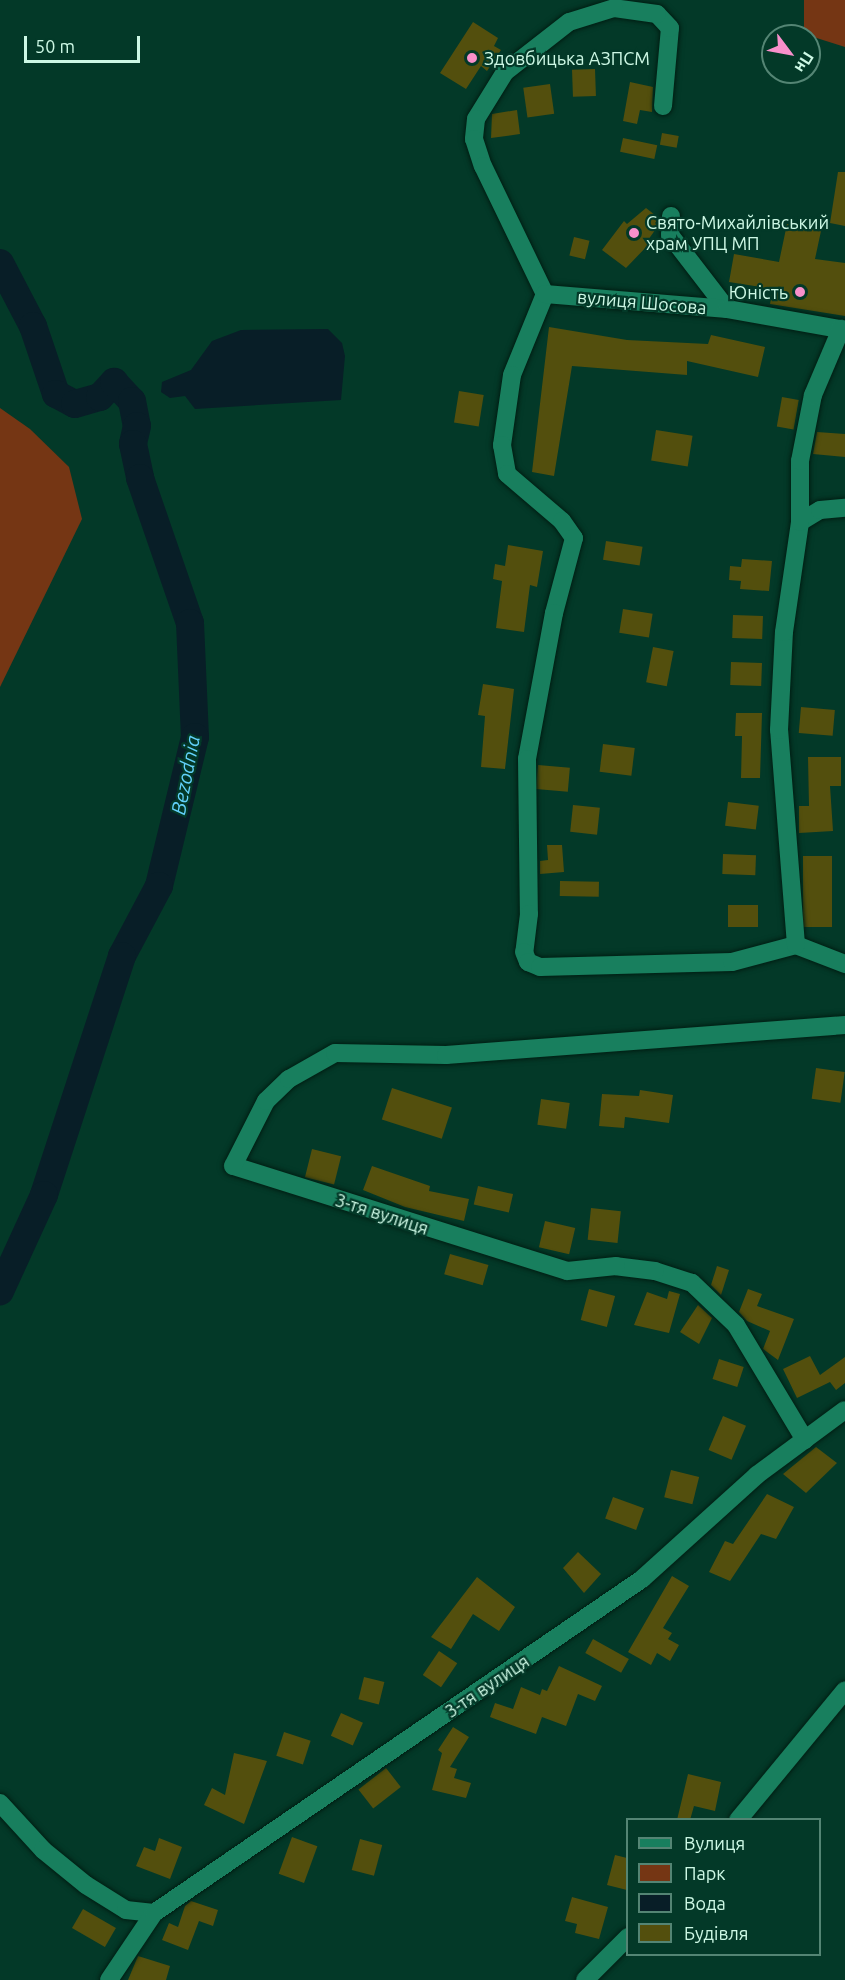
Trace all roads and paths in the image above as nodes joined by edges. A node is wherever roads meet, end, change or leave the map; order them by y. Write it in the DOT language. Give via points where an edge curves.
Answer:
graph roads {
  1 [pos="663,106"];
  2 [pos="672,216"];
  3 [pos="545,294"];
  4 [pos="727,309"];
  5 [pos="843,329"];
  6 [pos="845,508"];
  7 [pos="800,522"];
  8 [pos="796,945"];
  9 [pos="845,964"];
  10 [pos="845,1025"];
  11 [pos="845,1410"];
  12 [pos="805,1440"];
  13 [pos="845,1690"];
  14 [pos="0,1803"];
  15 [pos="740,1818"];
  16 [pos="154,1913"];
  17 [pos="626,1938"];
  18 [pos="109,1980"];
  19 [pos="585,1980"];
  1 -- 3 [label="street" via="670,28 657,14 614,8 569,21 506,72 487,96 476,119 474,139 483,166"];
  2 -- 4 [label="street" via="670,235"];
  3 -- 4 [label="street, вулиця Шосова"];
  3 -- 8 [label="street" via="512,375 502,445 507,474 562,521 574,538 554,613 527,759 529,914 524,952 528,962 540,967 732,962"];
  4 -- 5 [label="street, вулиця Шосова"];
  5 -- 7 [label="street" via="813,395 800,461"];
  6 -- 7 [label="street" via="819,510"];
  7 -- 8 [label="street" via="784,632 779,730"];
  8 -- 9 [label="street"];
  10 -- 12 [label="street, 3-тя вулиця" via="446,1055 335,1053 288,1079 266,1101 233,1166 567,1271 616,1266 655,1271 692,1283 736,1325"];
  11 -- 12 [label="street, 3-тя вулиця"];
  12 -- 16 [label="street, 3-тя вулиця" via="757,1475 642,1579"];
  13 -- 15 [label="street"];
  14 -- 16 [label="street" via="43,1850 86,1885 126,1910"];
  16 -- 18 [label="street, 3-тя вулиця" via="129,1956"];
  17 -- 19 [label="street"];
}
